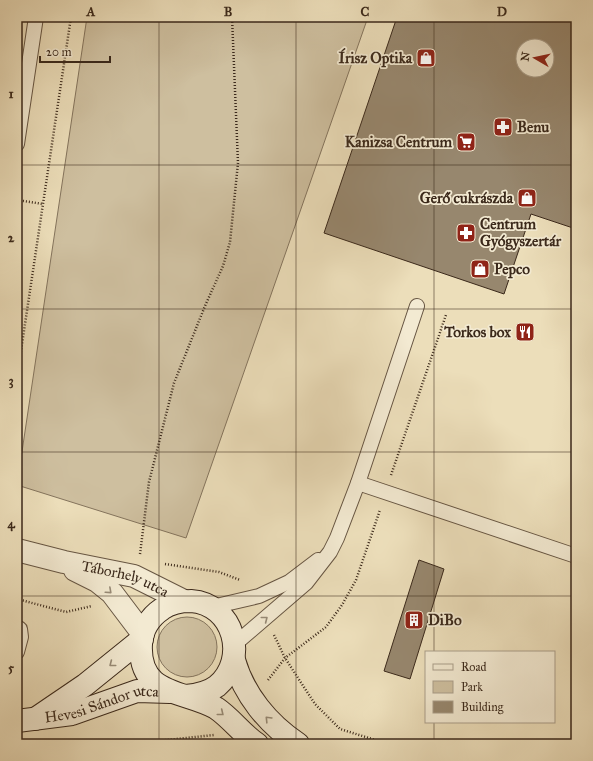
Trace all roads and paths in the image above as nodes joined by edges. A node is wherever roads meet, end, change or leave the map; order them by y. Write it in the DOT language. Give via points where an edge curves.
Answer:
graph roads {
  1 [pos="36,17"];
  2 [pos="71,17"];
  3 [pos="232,17"];
  4 [pos="17,144"];
  5 [pos="17,200"];
  6 [pos="43,204"];
  7 [pos="417,306"];
  8 [pos="18,364"];
  9 [pos="17,374"];
  10 [pos="358,483"];
  11 [pos="17,550"];
  12 [pos="330,552"];
  13 [pos="576,556"];
  14 [pos="140,560"];
  15 [pos="64,562"];
  16 [pos="163,564"];
  17 [pos="112,593"];
  18 [pos="259,596"];
  19 [pos="17,599"];
  20 [pos="184,601"];
  21 [pos="212,607"];
  22 [pos="266,618"];
  23 [pos="17,627"];
  24 [pos="142,637"];
  25 [pos="17,652"];
  26 [pos="235,652"];
  27 [pos="178,694"];
  28 [pos="26,721"];
  29 [pos="213,736"];
  30 [pos="129,744"];
  31 [pos="257,744"];
  32 [pos="298,744"];
  33 [pos="388,744"];
  1 -- 4 [label="lane"];
  2 -- 6 [label="path"];
  3 -- 14 [label="path" via="238,163 230,242 223,266 174,383 149,482"];
  5 -- 6 [label="path"];
  6 -- 8 [label="path"];
  7 -- 10 [label="lane"];
  8 -- 9 [label="path"];
  10 -- 12 [label="lane" via="344,524"];
  10 -- 13 [label="lane"];
  11 -- 15 [label="main road, Táborhely utca"];
  12 -- 18 [label="lane" via="289,582"];
  12 -- 22 [label="lane" via="306,583"];
  15 -- 17 [label="main road, Táborhely utca, one-way" via="98,581"];
  15 -- 20 [label="main road, Táborhely utca" via="134,576"];
  16 -- 18 [label="path" via="219,572 253,584"];
  17 -- 19 [label="path" via="91,607 66,612"];
  17 -- 24 [label="main road, Táborhely utca"];
  18 -- 21 [label="lane"];
  20 -- 21 [label="main road" via="199,602"];
  20 -- 24 [label="main road" via="163,608 154,615"];
  21 -- 26 [label="main road" via="224,617 232,630"];
  26 -- 22 [label="lane, one-way"];
  22 -- 33 [label="path" via="285,658 315,704 340,729"];
  23 -- 25 [label="lane" via="20,629 21,637"];
  24 -- 27 [label="main road" via="142,658 150,676 159,686"];
  24 -- 28 [label="main road, Hevesi Sándor utca, one-way" via="85,685"];
  26 -- 27 [label="main road" via="228,675 216,687 202,694"];
  32 -- 26 [label="main road, one-way" via="262,713 243,686"];
  27 -- 28 [label="main road, Hevesi Sándor utca" via="137,691 72,714"];
  27 -- 31 [label="main road, Hevesi Sándor utca, one-way" via="218,710"];
  29 -- 30 [label="path"];
}
